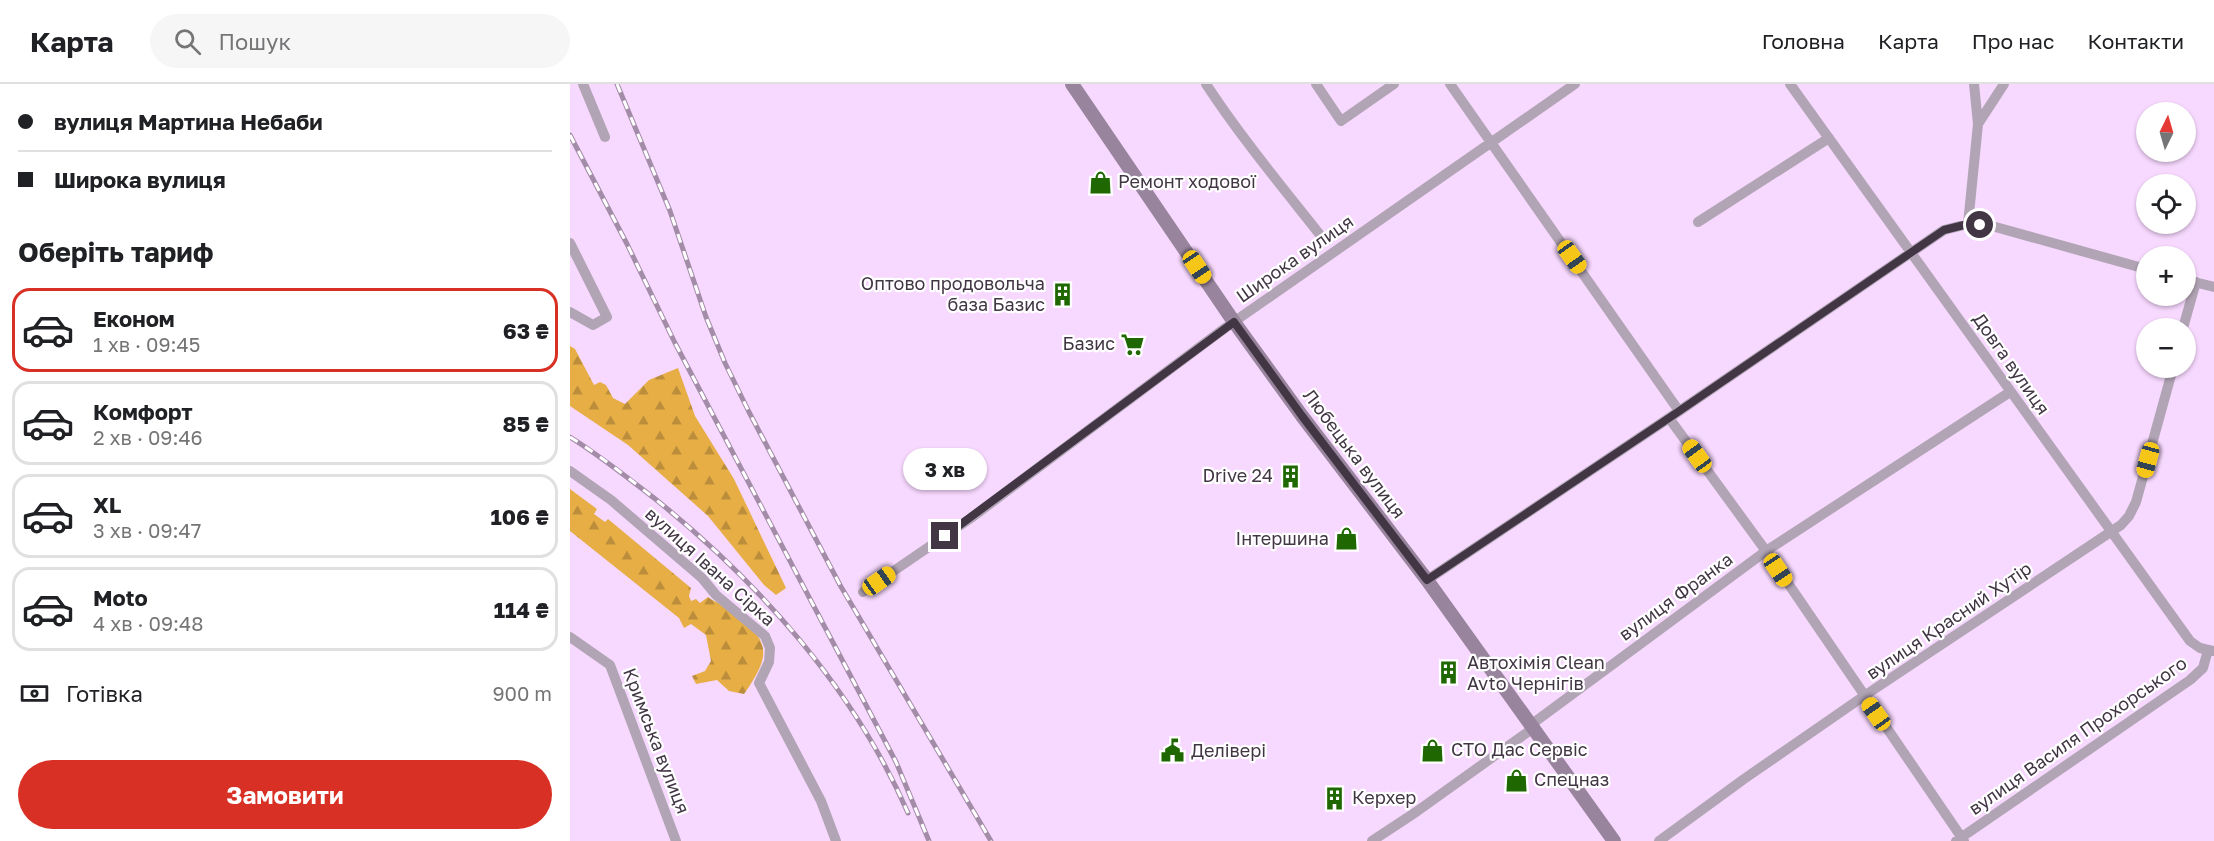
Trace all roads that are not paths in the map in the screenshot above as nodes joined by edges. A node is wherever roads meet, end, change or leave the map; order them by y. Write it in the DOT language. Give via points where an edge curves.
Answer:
graph roads {
  1 [pos="583,84"];
  2 [pos="1072,84"];
  3 [pos="1206,84"];
  4 [pos="1316,84"];
  5 [pos="1394,84"];
  6 [pos="1450,84"];
  7 [pos="1575,84"];
  8 [pos="1790,84"];
  9 [pos="1974,84"];
  10 [pos="2004,84"];
  11 [pos="1978,124"];
  12 [pos="605,137"];
  13 [pos="1829,138"];
  14 [pos="1492,142"];
  15 [pos="1698,222"];
  16 [pos="1968,224"];
  17 [pos="1325,241"];
  18 [pos="570,243"];
  19 [pos="1912,252"];
  20 [pos="2136,266"];
  21 [pos="2196,282"];
  22 [pos="2214,287"];
  23 [pos="570,312"];
  24 [pos="1234,322"];
  25 [pos="2170,378"];
  26 [pos="2010,392"];
  27 [pos="1674,415"];
  28 [pos="570,471"];
  29 [pos="2112,532"];
  30 [pos="1766,551"];
  31 [pos="1427,580"];
  32 [pos="863,592"];
  33 [pos="570,637"];
  34 [pos="2211,650"];
  35 [pos="1864,696"];
  36 [pos="1532,729"];
  37 [pos="1960,840"];
  38 [pos="676,841"];
  39 [pos="836,841"];
  40 [pos="1372,841"];
  41 [pos="1614,841"];
  42 [pos="1659,841"];
  1 -- 12 [label="street"];
  2 -- 24 [label="main road, Любецька вулиця"];
  3 -- 17 [label="street"];
  4 -- 5 [label="street" via="1341,121"];
  6 -- 14 [label="street"];
  7 -- 14 [label="street, Широка вулиця"];
  8 -- 13 [label="street, Довга вулиця"];
  9 -- 11 [label="street"];
  10 -- 11 [label="street"];
  11 -- 16 [label="street"];
  13 -- 15 [label="street"];
  13 -- 19 [label="street, Довга вулиця"];
  14 -- 24 [label="street, Широка вулиця"];
  14 -- 27 [label="street"];
  16 -- 19 [label="street" via="1944,230"];
  16 -- 20 [label="street" via="1992,226"];
  18 -- 23 [label="street" via="607,317 593,325"];
  19 -- 26 [label="street, Довга вулиця"];
  19 -- 27 [label="street"];
  21 -- 22 [label="street"];
  24 -- 31 [label="main road, Любецька вулиця"];
  24 -- 32 [label="street, Широка вулиця" via="970,518"];
  25 -- 29 [label="street, вулиця Красний Хутір" via="2136,502 2129,516"];
  26 -- 29 [label="street, Довга вулиця"];
  26 -- 30 [label="street, вулиця Франка"];
  27 -- 30 [label="street"];
  27 -- 31 [label="street"];
  28 -- 39 [label="street, вулиця Івана Сірка" via="611,500 765,636 770,648 769,662 759,683 821,801"];
  29 -- 34 [label="street, Довга вулиця" via="2190,641"];
  29 -- 35 [label="street, вулиця Красний Хутір"];
  30 -- 35 [label="street"];
  30 -- 36 [label="street, вулиця Франка" via="1536,721"];
  31 -- 36 [label="main road, Любецька вулиця"];
  33 -- 38 [label="street, Кримська вулиця" via="610,665"];
  34 -- 37 [label="street, вулиця Василя Прохорського" via="2203,668 2190,680"];
  35 -- 37 [label="street"];
  35 -- 42 [label="street, вулиця Красний Хутір"];
  36 -- 40 [label="street, вулиця Франка"];
  36 -- 41 [label="main road, Любецька вулиця"];
}
